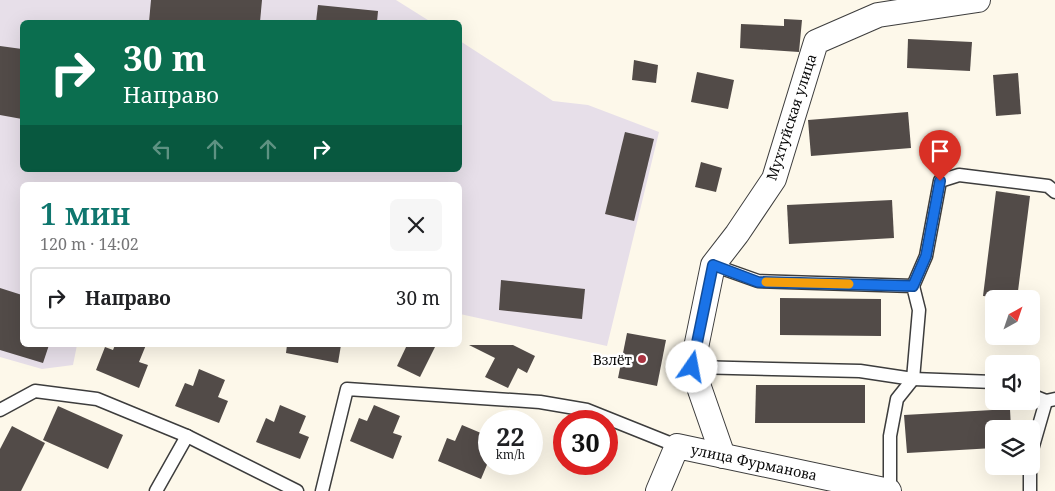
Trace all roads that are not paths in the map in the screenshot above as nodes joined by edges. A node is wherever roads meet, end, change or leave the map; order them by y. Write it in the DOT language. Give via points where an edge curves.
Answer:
graph roads {
  1 [pos="978,0"];
  2 [pos="1055,192"];
  3 [pos="713,265"];
  4 [pos="913,286"];
  5 [pos="692,367"];
  6 [pos="913,380"];
  7 [pos="985,382"];
  8 [pos="1051,400"];
  9 [pos="0,410"];
  10 [pos="1040,429"];
  11 [pos="187,436"];
  12 [pos="677,446"];
  13 [pos="723,456"];
  14 [pos="1030,475"];
  15 [pos="860,488"];
  16 [pos="156,491"];
  17 [pos="297,491"];
  18 [pos="322,491"];
  19 [pos="658,491"];
  20 [pos="890,491"];
  21 [pos="1030,491"];
  1 -- 3 [label="street, Мухтуйская улица" via="878,15 816,42 774,179"];
  2 -- 4 [label="lane" via="1048,186 959,175 940,181 926,256"];
  3 -- 4 [label="lane" via="758,282"];
  3 -- 5 [label="street, Мухтуйская улица"];
  4 -- 6 [label="lane" via="919,310"];
  5 -- 6 [label="lane" via="860,371"];
  5 -- 13 [label="street"];
  6 -- 7 [label="lane"];
  6 -- 20 [label="lane" via="897,399 890,436"];
  8 -- 10 [label="lane"];
  9 -- 11 [label="lane" via="36,391 97,399"];
  11 -- 16 [label="lane"];
  11 -- 17 [label="lane"];
  12 -- 13 [label="street, улица Фурманова"];
  12 -- 18 [label="lane" via="587,410 540,402 347,389"];
  12 -- 19 [label="street"];
  13 -- 15 [label="street, улица Фурманова"];
  14 -- 21 [label="lane"];
  15 -- 20 [label="street, улица Фурманова"];
}
